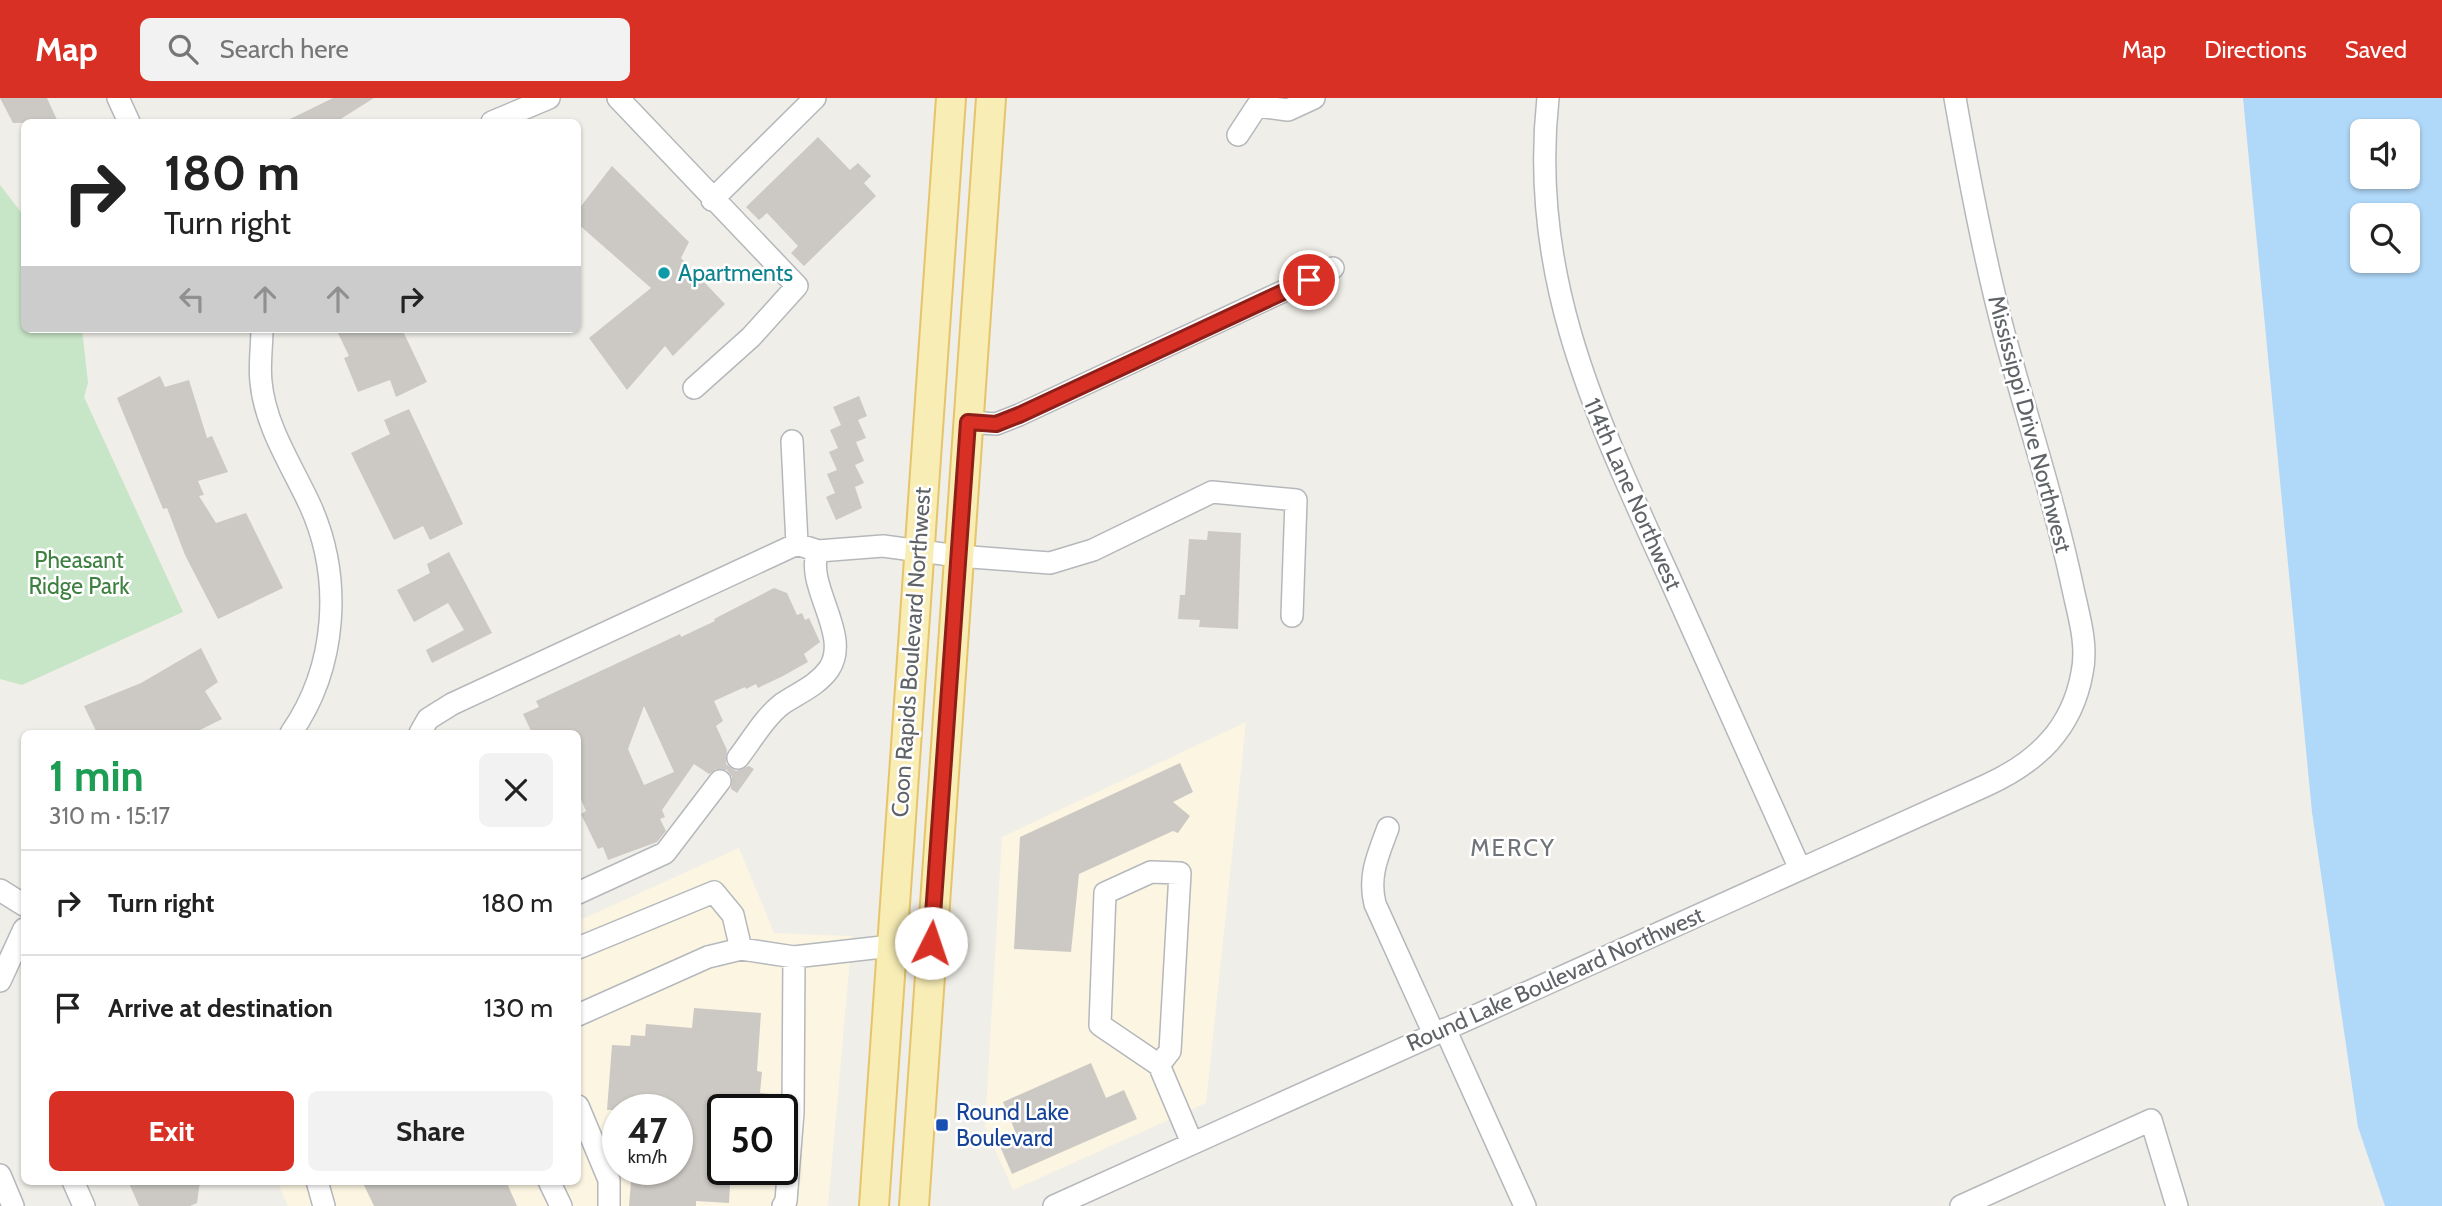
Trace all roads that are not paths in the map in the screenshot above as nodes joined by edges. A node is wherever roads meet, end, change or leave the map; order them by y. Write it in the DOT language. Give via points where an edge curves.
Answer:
graph roads {
  1 [pos="118,98"];
  2 [pos="549,98"];
  3 [pos="618,98"];
  4 [pos="815,98"];
  5 [pos="951,98"];
  6 [pos="991,98"];
  7 [pos="1314,98"];
  8 [pos="1548,98"];
  9 [pos="1955,98"];
  10 [pos="1254,102"];
  11 [pos="128,119"];
  12 [pos="499,119"];
  13 [pos="1238,135"];
  14 [pos="712,200"];
  15 [pos="1333,268"];
  16 [pos="262,333"];
  17 [pos="694,388"];
  18 [pos="968,422"];
  19 [pos="792,441"];
  20 [pos="797,544"];
  21 [pos="918,550"];
  22 [pos="818,551"];
  23 [pos="958,556"];
  24 [pos="1292,615"];
  25 [pos="293,730"];
  26 [pos="422,730"];
  27 [pos="2050,743"];
  28 [pos="738,758"];
  29 [pos="720,781"];
  30 [pos="1388,828"];
  31 [pos="1800,869"];
  32 [pos="0,890"];
  33 [pos="581,892"];
  34 [pos="21,903"];
  35 [pos="21,936"];
  36 [pos="891,946"];
  37 [pos="581,947"];
  38 [pos="741,949"];
  39 [pos="794,957"];
  40 [pos="0,981"];
  41 [pos="581,1014"];
  42 [pos="1439,1031"];
  43 [pos="1159,1065"];
  44 [pos="581,1113"];
  45 [pos="1192,1143"];
  46 [pos="0,1175"];
  47 [pos="75,1185"];
  48 [pos="318,1185"];
  49 [pos="551,1185"];
  50 [pos="13,1206"];
  51 [pos="84,1206"];
  52 [pos="324,1206"];
  53 [pos="561,1206"];
  54 [pos="609,1206"];
  55 [pos="783,1206"];
  56 [pos="874,1206"];
  57 [pos="914,1206"];
  58 [pos="1054,1206"];
  59 [pos="1525,1206"];
  60 [pos="1961,1206"];
  61 [pos="2177,1206"];
  1 -- 11 [label="street"];
  2 -- 12 [label="street"];
  3 -- 14 [label="street"];
  4 -- 14 [label="street"];
  5 -- 21 [label="main road, Coon Rapids Boulevard Northwest"];
  6 -- 18 [label="main road, Coon Rapids Boulevard Northwest"];
  7 -- 10 [label="street" via="1287,110"];
  8 -- 31 [label="street, 114th Lane Northwest" via="1548,225 1563,310 1584,381"];
  9 -- 27 [label="street, Mississippi Drive Northwest" via="1994,292 2053,506 2084,642 2077,696 2065,724"];
  10 -- 13 [label="street"];
  14 -- 17 [label="street" via="797,286 751,337"];
  15 -- 18 [label="street" via="1019,415 996,424"];
  16 -- 25 [label="street" via="261,384 281,449 324,543 331,586 321,674"];
  18 -- 23 [label="main road, Coon Rapids Boulevard Northwest"];
  19 -- 20 [label="street"];
  20 -- 22 [label="street"];
  20 -- 26 [label="street" via="452,704 428,719"];
  21 -- 22 [label="street" via="883,546"];
  21 -- 23 [label="street"];
  21 -- 36 [label="main road, Coon Rapids Boulevard Northwest"];
  22 -- 28 [label="street" via="813,565 835,635 830,668 770,716"];
  23 -- 24 [label="street" via="1032,564 1070,558 1212,492 1296,500"];
  23 -- 57 [label="main road, Coon Rapids Boulevard Northwest"];
  27 -- 31 [label="street, Round Lake Boulevard Northwest" via="2011,774"];
  29 -- 33 [label="street" via="665,853"];
  30 -- 42 [label="street" via="1373,871 1375,904"];
  31 -- 42 [label="street, Round Lake Boulevard Northwest"];
  32 -- 34 [label="street"];
  35 -- 40 [label="street"];
  36 -- 39 [label="street"];
  36 -- 56 [label="main road, Coon Rapids Boulevard Northwest"];
  37 -- 38 [label="street" via="714,892 733,915"];
  38 -- 39 [label="street"];
  38 -- 41 [label="street" via="708,957"];
  39 -- 55 [label="street" via="793,1112"];
  42 -- 45 [label="street, Round Lake Boulevard Northwest"];
  42 -- 59 [label="street"];
  43 -- 43 [label="street" via="1100,1025 1105,893 1151,872 1180,873 1170,1051"];
  43 -- 45 [label="street"];
  44 -- 54 [label="street" via="609,1180"];
  45 -- 58 [label="street, Round Lake Boulevard Northwest"];
  46 -- 50 [label="street"];
  47 -- 51 [label="street"];
  48 -- 52 [label="street"];
  49 -- 53 [label="street"];
  60 -- 61 [label="street" via="2151,1120"];
}
